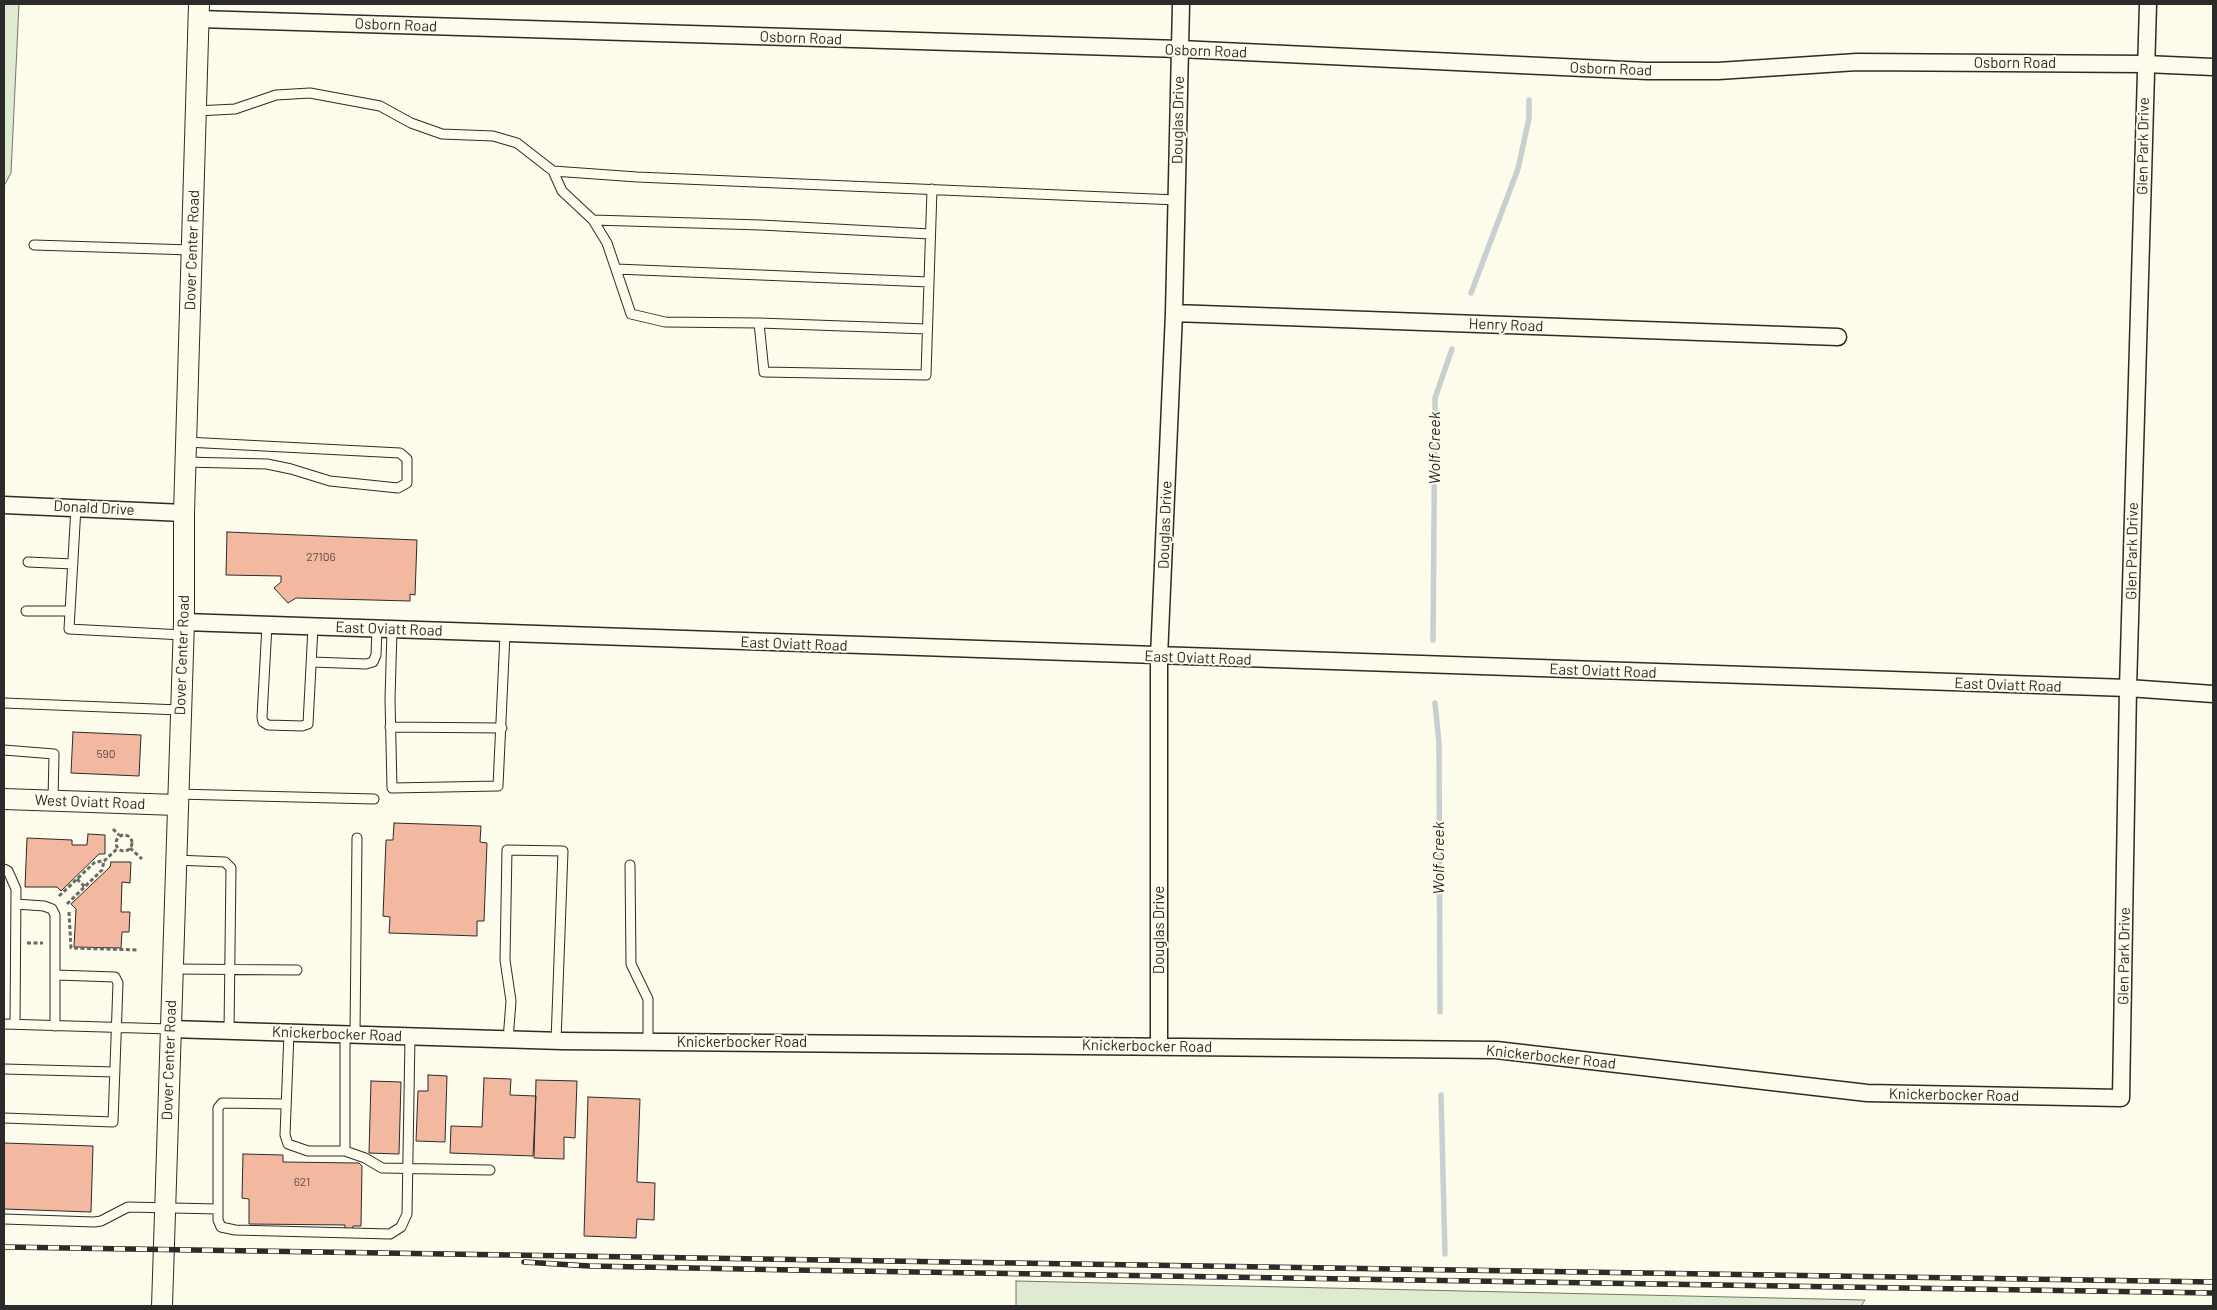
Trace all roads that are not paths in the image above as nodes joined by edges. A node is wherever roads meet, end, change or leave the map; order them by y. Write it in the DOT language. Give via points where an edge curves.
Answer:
graph roads {
  1 [pos="1181,4"];
  2 [pos="2148,4"];
  3 [pos="199,12"];
  4 [pos="1180,49"];
  5 [pos="2145,64"];
  6 [pos="2213,67"];
  7 [pos="196,111"];
  8 [pos="553,171"];
  9 [pos="932,189"];
  10 [pos="1177,200"];
  11 [pos="593,220"];
  12 [pos="930,234"];
  13 [pos="34,244"];
  14 [pos="192,250"];
  15 [pos="616,269"];
  16 [pos="929,282"];
  17 [pos="1174,313"];
  18 [pos="759,323"];
  19 [pos="927,329"];
  20 [pos="1838,337"];
  21 [pos="186,442"];
  22 [pos="185,462"];
  23 [pos="4,505"];
  24 [pos="76,507"];
  25 [pos="184,513"];
  26 [pos="28,562"];
  27 [pos="73,564"];
  28 [pos="26,611"];
  29 [pos="70,611"];
  30 [pos="267,625"];
  31 [pos="313,627"];
  32 [pos="184,629"];
  33 [pos="384,630"];
  34 [pos="505,634"];
  35 [pos="1159,657"];
  36 [pos="312,662"];
  37 [pos="2128,688"];
  38 [pos="2213,694"];
  39 [pos="4,703"];
  40 [pos="180,710"];
  41 [pos="390,727"];
  42 [pos="502,728"];
  43 [pos="4,750"];
  44 [pos="4,799"];
  45 [pos="177,799"];
  46 [pos="374,799"];
  47 [pos="53,800"];
  48 [pos="357,838"];
  49 [pos="175,860"];
  50 [pos="630,865"];
  51 [pos="4,869"];
  52 [pos="16,904"];
  53 [pos="171,969"];
  54 [pos="230,969"];
  55 [pos="297,970"];
  56 [pos="56,975"];
  57 [pos="4,1024"];
  58 [pos="15,1024"];
  59 [pos="55,1026"];
  60 [pos="117,1028"];
  61 [pos="170,1030"];
  62 [pos="229,1031"];
  63 [pos="289,1033"];
  64 [pos="350,1035"];
  65 [pos="410,1036"];
  66 [pos="508,1040"];
  67 [pos="556,1041"];
  68 [pos="648,1042"];
  69 [pos="1159,1046"];
  70 [pos="4,1069"];
  71 [pos="115,1072"];
  72 [pos="2121,1098"];
  73 [pos="286,1104"];
  74 [pos="4,1118"];
  75 [pos="345,1151"];
  76 [pos="407,1168"];
  77 [pos="490,1170"];
  78 [pos="164,1208"];
  79 [pos="218,1208"];
  80 [pos="4,1219"];
  81 [pos="162,1306"];
  1 -- 4 [label="street, Douglas Drive"];
  2 -- 5 [label="street, Glen Park Drive"];
  3 -- 4 [label="street, Osborn Road"];
  3 -- 7 [label="street, Dover Center Road"];
  4 -- 5 [label="street, Osborn Road" via="1648,71 1718,71 1857,62"];
  4 -- 10 [label="street, Douglas Drive"];
  5 -- 6 [label="street, Osborn Road"];
  5 -- 37 [label="street, Glen Park Drive"];
  7 -- 8 [label="lane" via="235,109 276,95 310,93 342,98 380,106 410,124 442,134 493,136 517,144"];
  7 -- 14 [label="street, Dover Center Road"];
  8 -- 9 [label="lane"];
  8 -- 11 [label="lane" via="562,190"];
  9 -- 10 [label="lane"];
  9 -- 12 [label="lane"];
  10 -- 17 [label="street, Douglas Drive"];
  11 -- 12 [label="lane"];
  11 -- 15 [label="lane" via="607,243"];
  12 -- 16 [label="lane"];
  13 -- 14 [label="lane"];
  14 -- 21 [label="street, Dover Center Road"];
  15 -- 16 [label="lane"];
  15 -- 18 [label="lane" via="631,314 665,322"];
  16 -- 19 [label="lane"];
  17 -- 20 [label="street, Henry Road"];
  17 -- 35 [label="street, Douglas Drive"];
  18 -- 19 [label="lane"];
  18 -- 19 [label="lane" via="764,372 926,375"];
  21 -- 22 [label="street, Dover Center Road"];
  21 -- 22 [label="lane" via="400,453 407,459 407,483 398,488 330,481 266,464"];
  22 -- 25 [label="street, Dover Center Road"];
  23 -- 24 [label="street, Donald Drive"];
  24 -- 25 [label="street, Donald Drive"];
  24 -- 27 [label="lane"];
  25 -- 32 [label="street, Dover Center Road"];
  26 -- 27 [label="lane"];
  27 -- 29 [label="lane"];
  28 -- 29 [label="lane"];
  29 -- 32 [label="lane" via="69,629"];
  30 -- 31 [label="street, East Oviatt Road"];
  30 -- 32 [label="street, East Oviatt Road"];
  30 -- 36 [label="lane" via="263,722 268,725 308,724"];
  31 -- 33 [label="street, East Oviatt Road"];
  31 -- 36 [label="lane"];
  32 -- 40 [label="street, Dover Center Road"];
  33 -- 34 [label="street, East Oviatt Road"];
  33 -- 36 [label="lane" via="373,662"];
  33 -- 41 [label="lane"];
  34 -- 35 [label="street, East Oviatt Road"];
  34 -- 42 [label="lane"];
  35 -- 37 [label="street, East Oviatt Road"];
  35 -- 69 [label="street, Douglas Drive"];
  37 -- 38 [label="street, East Oviatt Road"];
  37 -- 72 [label="street, Glen Park Drive"];
  39 -- 40 [label="lane"];
  40 -- 45 [label="street, Dover Center Road"];
  41 -- 42 [label="lane"];
  41 -- 42 [label="lane" via="392,788 498,786"];
  43 -- 47 [label="lane" via="54,754"];
  44 -- 47 [label="street, West Oviatt Road"];
  45 -- 46 [label="lane"];
  45 -- 47 [label="street, West Oviatt Road"];
  45 -- 49 [label="street, Dover Center Road"];
  48 -- 64 [label="lane"];
  49 -- 53 [label="street, Dover Center Road"];
  49 -- 54 [label="lane" via="225,862 231,868"];
  50 -- 68 [label="lane" via="631,964 648,998"];
  51 -- 52 [label="lane" via="16,889"];
  52 -- 56 [label="lane" via="44,906 56,915"];
  52 -- 58 [label="lane"];
  53 -- 54 [label="lane"];
  53 -- 61 [label="street, Dover Center Road"];
  54 -- 55 [label="lane"];
  54 -- 62 [label="lane"];
  56 -- 59 [label="lane"];
  56 -- 60 [label="lane" via="114,977 118,983"];
  57 -- 58 [label="lane"];
  58 -- 59 [label="lane"];
  59 -- 60 [label="lane"];
  60 -- 61 [label="lane"];
  60 -- 71 [label="lane"];
  61 -- 62 [label="street, Knickerbocker Road"];
  61 -- 78 [label="street, Dover Center Road"];
  62 -- 63 [label="street, Knickerbocker Road"];
  63 -- 64 [label="street, Knickerbocker Road"];
  63 -- 73 [label="lane"];
  64 -- 65 [label="street, Knickerbocker Road"];
  64 -- 75 [label="lane"];
  65 -- 66 [label="street, Knickerbocker Road"];
  65 -- 76 [label="lane"];
  66 -- 67 [label="street, Knickerbocker Road"];
  66 -- 67 [label="lane" via="511,1001 505,960 507,850 563,851"];
  67 -- 68 [label="street, Knickerbocker Road"];
  68 -- 69 [label="street, Knickerbocker Road"];
  69 -- 72 [label="street, Knickerbocker Road" via="1496,1050 1866,1093"];
  70 -- 71 [label="lane"];
  71 -- 74 [label="lane" via="113,1122"];
  73 -- 75 [label="lane" via="285,1135 288,1144 308,1151"];
  73 -- 79 [label="lane" via="222,1103 218,1108"];
  75 -- 76 [label="lane" via="382,1168"];
  76 -- 77 [label="lane"];
  76 -- 79 [label="lane" via="405,1223 390,1234 235,1230 221,1227"];
  78 -- 79 [label="lane"];
  78 -- 80 [label="lane" via="128,1207 94,1222"];
  78 -- 81 [label="street, Dover Center Road"];
}
